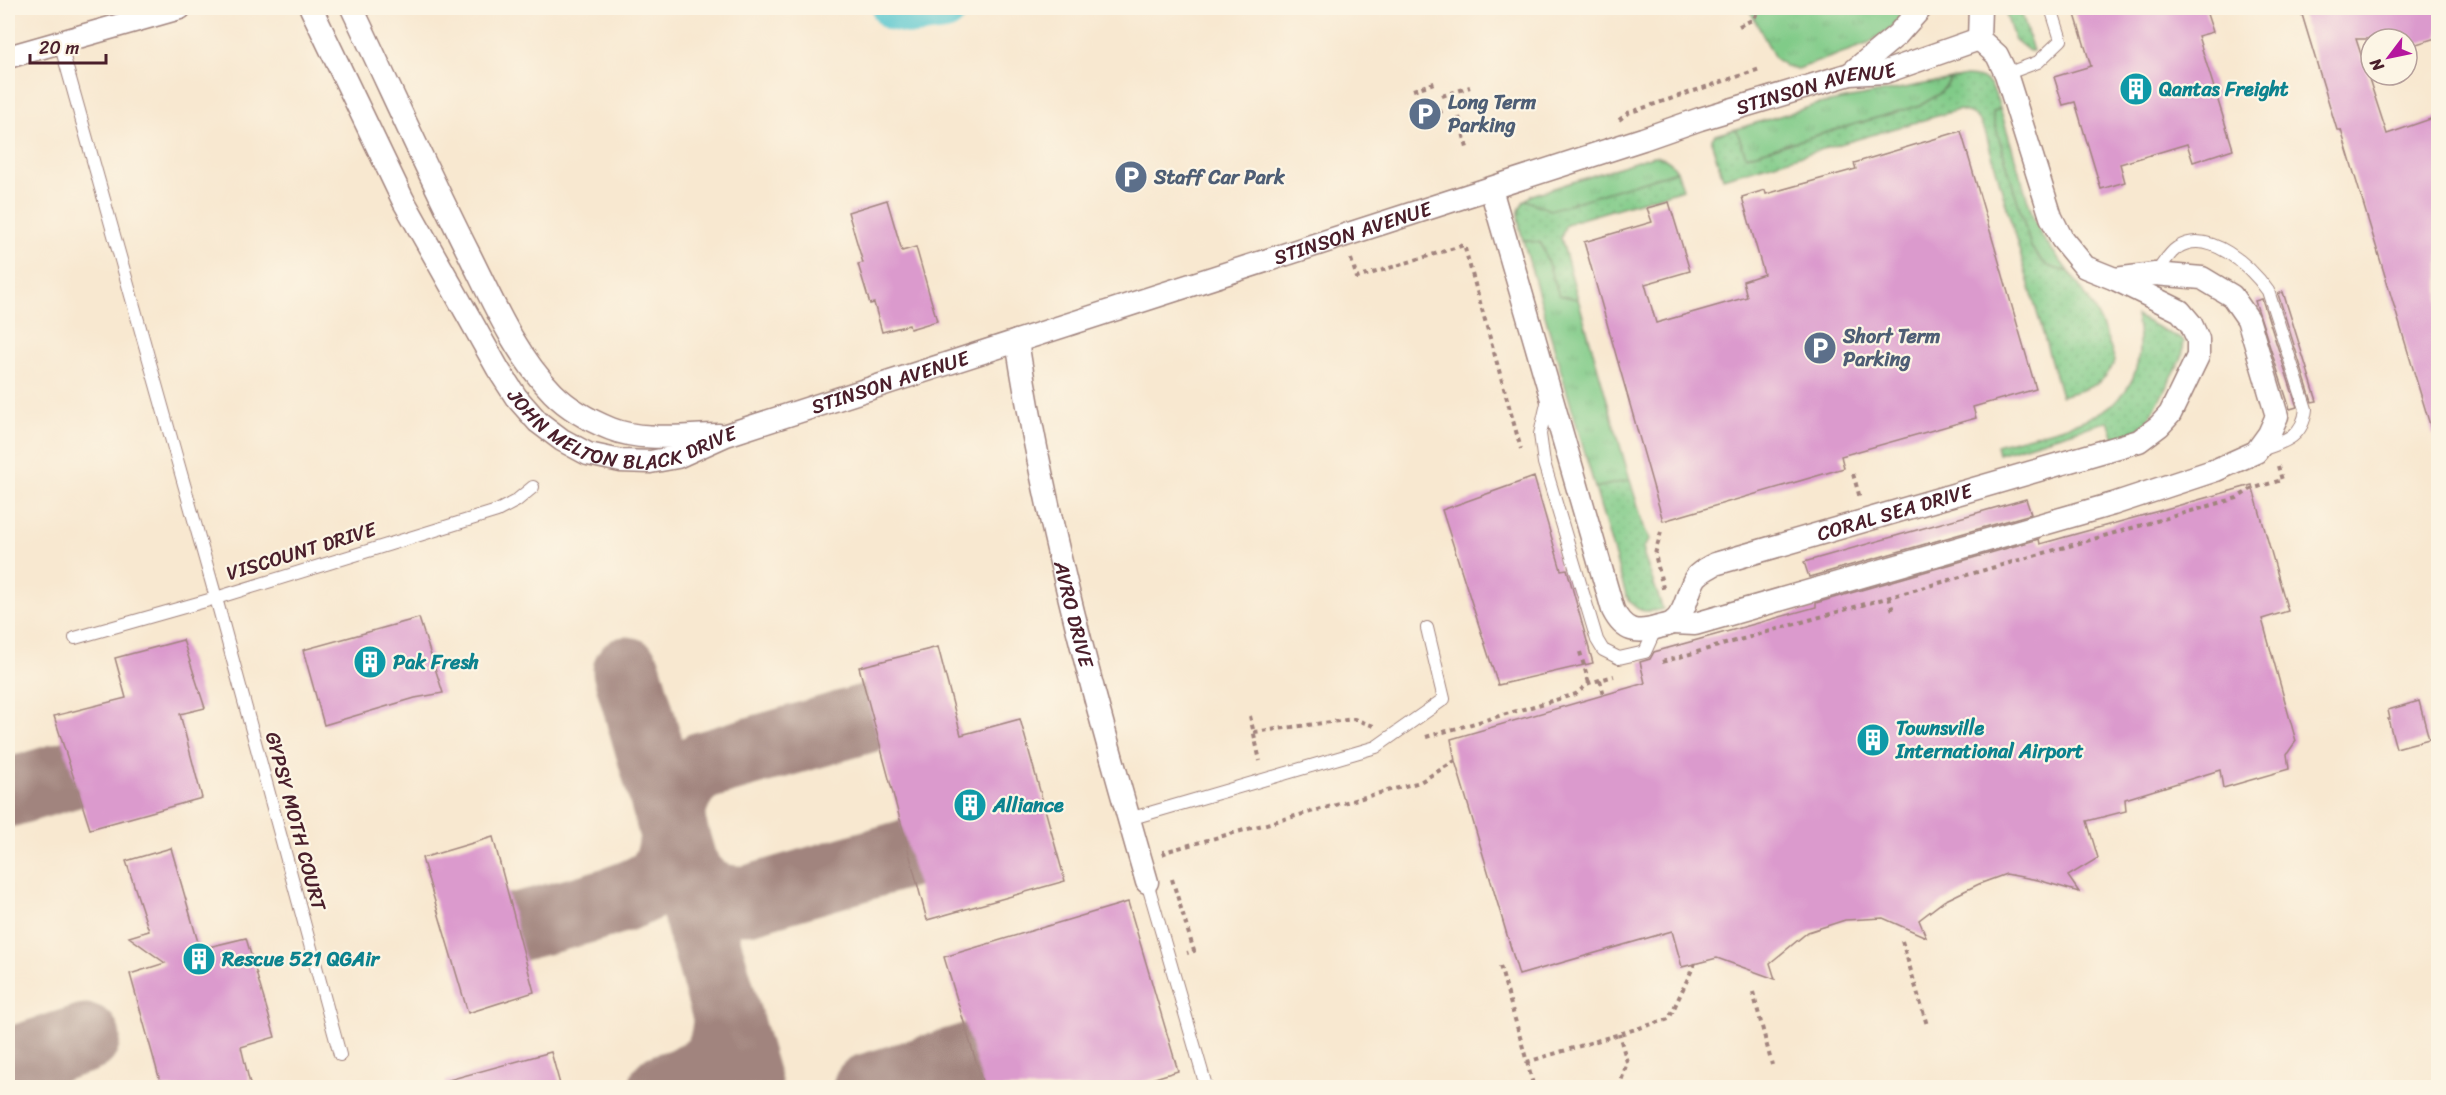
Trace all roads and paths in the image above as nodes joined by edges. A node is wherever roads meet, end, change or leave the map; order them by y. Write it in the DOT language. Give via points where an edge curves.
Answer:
graph roads {
  1 [pos="180,8"];
  2 [pos="311,8"];
  3 [pos="352,8"];
  4 [pos="1759,8"];
  5 [pos="1920,8"];
  6 [pos="1980,8"];
  7 [pos="2051,8"];
  8 [pos="1739,26"];
  9 [pos="1979,39"];
  10 [pos="60,43"];
  11 [pos="8,57"];
  12 [pos="1850,74"];
  13 [pos="2006,74"];
  14 [pos="1437,82"];
  15 [pos="1470,87"];
  16 [pos="1413,90"];
  17 [pos="1442,96"];
  18 [pos="1446,110"];
  19 [pos="1421,117"];
  20 [pos="1459,117"];
  21 [pos="1467,148"];
  22 [pos="1491,189"];
  23 [pos="1344,236"];
  24 [pos="2155,274"];
  25 [pos="2115,279"];
  26 [pos="1017,342"];
  27 [pos="1549,391"];
  28 [pos="726,435"];
  29 [pos="2256,452"];
  30 [pos="1524,459"];
  31 [pos="2278,466"];
  32 [pos="533,487"];
  33 [pos="216,598"];
  34 [pos="1664,626"];
  35 [pos="1426,628"];
  36 [pos="75,638"];
  37 [pos="1580,650"];
  38 [pos="1658,663"];
  39 [pos="1623,673"];
  40 [pos="1600,680"];
  41 [pos="1604,695"];
  42 [pos="1250,716"];
  43 [pos="1455,761"];
  44 [pos="1264,780"];
  45 [pos="1129,819"];
  46 [pos="1167,863"];
  47 [pos="1171,874"];
  48 [pos="1147,882"];
  49 [pos="1902,941"];
  50 [pos="1169,958"];
  51 [pos="1695,963"];
  52 [pos="1500,966"];
  53 [pos="1753,992"];
  54 [pos="1927,1025"];
  55 [pos="1619,1034"];
  56 [pos="340,1055"];
  57 [pos="1527,1062"];
  58 [pos="1772,1065"];
  59 [pos="1206,1086"];
  60 [pos="1534,1088"];
  61 [pos="1618,1088"];
  1 -- 10 [label="street"];
  2 -- 28 [label="street, JOHN MELTON BLACK DRIVE" via="403,200 498,369 538,422 588,454 621,461 650,462 677,457"];
  3 -- 28 [label="street, JOHN MELTON BLACK DRIVE" via="504,325 528,364 555,395 611,429 632,434"];
  4 -- 8 [label="path" via="1754,19"];
  5 -- 12 [label="street" via="1897,35"];
  6 -- 9 [label="street"];
  7 -- 13 [label="lane" via="2061,40 2038,62"];
  9 -- 12 [label="street, STINSON AVENUE" via="1885,72"];
  9 -- 13 [label="street, CORAL SEA DRIVE" via="1997,56"];
  10 -- 11 [label="street"];
  10 -- 33 [label="lane, GYPSY MOTH COURT"];
  12 -- 22 [label="street, STINSON AVENUE"];
  13 -- 25 [label="street, CORAL SEA DRIVE" via="2051,217 2062,238 2085,267"];
  14 -- 16 [label="path"];
  15 -- 17 [label="path"];
  18 -- 19 [label="path"];
  20 -- 21 [label="path"];
  22 -- 23 [label="street, STINSON AVENUE"];
  22 -- 27 [label="street"];
  23 -- 26 [label="street, STINSON AVENUE"];
  23 -- 30 [label="path" via="1357,278 1464,245"];
  24 -- 25 [label="street"];
  24 -- 29 [label="street" via="2202,278 2232,296 2248,320 2277,416"];
  24 -- 29 [label="lane" via="2177,248 2194,243 2218,246 2242,261 2268,291 2306,409 2305,422 2297,434"];
  25 -- 34 [label="street, CORAL SEA DRIVE" via="2180,311 2198,339 2198,356 2170,414 2150,434 2139,441 1715,564 1697,576 1685,605"];
  26 -- 28 [label="street, STINSON AVENUE"];
  26 -- 45 [label="street, AVRO DRIVE" via="1039,468"];
  27 -- 34 [label="street" via="1613,610 1623,626 1633,630"];
  27 -- 34 [label="lane" via="1540,434 1544,464 1597,640 1603,650 1619,658 1644,651"];
  29 -- 34 [label="street" via="2217,470 2113,504 1695,624"];
  31 -- 38 [label="path" via="2282,480 2251,489 2237,498"];
  32 -- 33 [label="lane, VISCOUNT DRIVE" via="497,511"];
  33 -- 36 [label="lane, VISCOUNT DRIVE"];
  33 -- 56 [label="lane, GYPSY MOTH COURT"];
  35 -- 44 [label="lane" via="1444,699 1376,747"];
  37 -- 40 [label="path" via="1589,683"];
  39 -- 40 [label="path"];
  40 -- 41 [label="path"];
  42 -- 44 [label="path"];
  43 -- 46 [label="path" via="1420,782 1164,852"];
  44 -- 45 [label="lane"];
  45 -- 48 [label="street, AVRO DRIVE"];
  47 -- 50 [label="path" via="1194,951"];
  48 -- 50 [label="lane"];
  49 -- 54 [label="path"];
  50 -- 59 [label="lane"];
  51 -- 55 [label="path" via="1669,1019"];
  52 -- 57 [label="path"];
  53 -- 58 [label="path"];
  55 -- 57 [label="path"];
  55 -- 61 [label="path" via="1627,1062"];
  57 -- 60 [label="path"];
}
